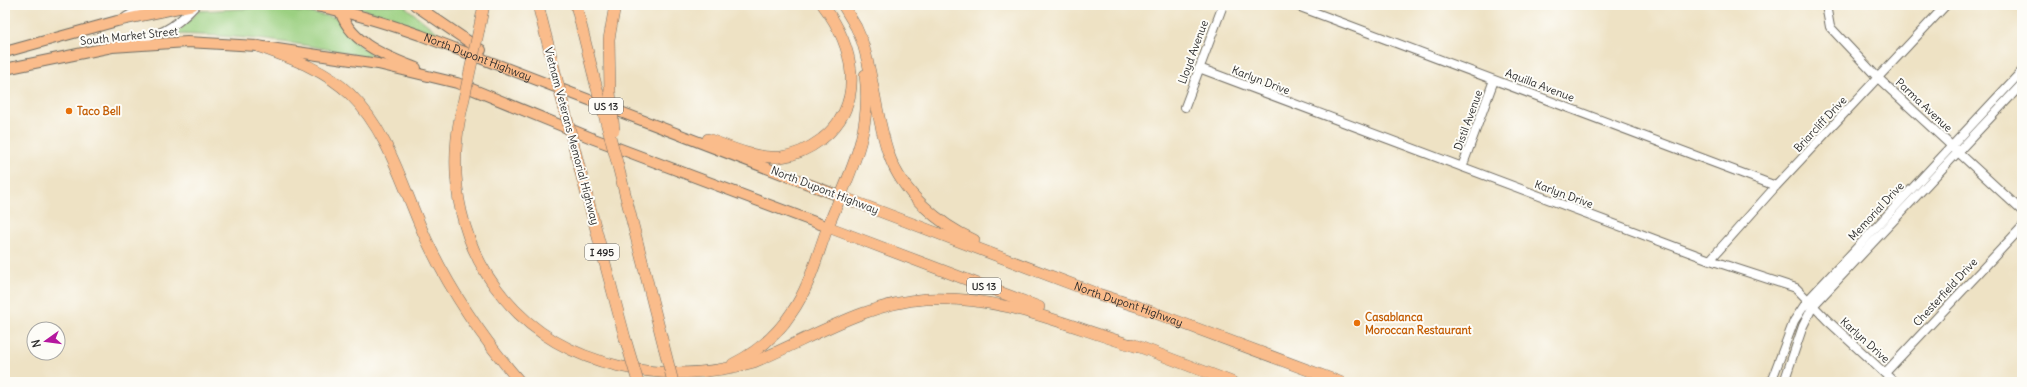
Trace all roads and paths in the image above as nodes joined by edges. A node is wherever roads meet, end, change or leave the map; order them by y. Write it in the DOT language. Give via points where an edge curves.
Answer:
graph roads {
  1 [pos="148,5"];
  2 [pos="193,5"];
  3 [pos="196,5"];
  4 [pos="310,5"];
  5 [pos="415,5"];
  6 [pos="484,5"];
  7 [pos="538,5"];
  8 [pos="576,5"];
  9 [pos="615,5"];
  10 [pos="823,5"];
  11 [pos="842,5"];
  12 [pos="1223,5"];
  13 [pos="1295,5"];
  14 [pos="1826,5"];
  15 [pos="1946,5"];
  16 [pos="340,7"];
  17 [pos="117,21"];
  18 [pos="257,46"];
  19 [pos="112,47"];
  20 [pos="5,52"];
  21 [pos="506,67"];
  22 [pos="1199,68"];
  23 [pos="5,69"];
  24 [pos="2022,71"];
  25 [pos="1878,78"];
  26 [pos="1494,80"];
  27 [pos="457,83"];
  28 [pos="2022,84"];
  29 [pos="1185,107"];
  30 [pos="706,144"];
  31 [pos="1955,148"];
  32 [pos="618,166"];
  33 [pos="1462,167"];
  34 [pos="1776,186"];
  35 [pos="842,197"];
  36 [pos="2022,211"];
  37 [pos="828,227"];
  38 [pos="2022,227"];
  39 [pos="1710,260"];
  40 [pos="1811,303"];
  41 [pos="1139,307"];
  42 [pos="1138,347"];
  43 [pos="1885,373"];
  44 [pos="698,375"];
  45 [pos="520,382"];
  46 [pos="638,382"];
  47 [pos="673,382"];
  48 [pos="1232,382"];
  49 [pos="1340,382"];
  50 [pos="1771,382"];
  51 [pos="1784,382"];
  52 [pos="1894,382"];
  1 -- 17 [label="street"];
  2 -- 17 [label="main road, South Market Street"];
  3 -- 19 [label="street" via="173,27"];
  4 -- 16 [label="main road, North Dupont Highway"];
  5 -- 21 [label="main road, US 13"];
  6 -- 44 [label="highway, bridge" via="460,117 454,168 460,212 480,262 510,305 533,327 575,355 604,367 656,376"];
  7 -- 46 [label="highway, Vietnam Veterans Memorial Highway / I 495, bridge"];
  8 -- 32 [label="highway, bridge"];
  9 -- 32 [label="highway, bridge" via="609,39 610,92"];
  10 -- 30 [label="highway" via="843,39 851,74 846,107 831,130 808,148 782,156 752,155 708,139"];
  11 -- 35 [label="highway" via="865,72 867,114 862,140"];
  11 -- 41 [label="highway" via="856,26 864,46 889,156 902,180 921,203 966,236 1099,287"];
  12 -- 22 [label="street, Lloyd Avenue"];
  13 -- 26 [label="street, Aquilla Avenue"];
  14 -- 25 [label="street, Parma Avenue" via="1830,27"];
  15 -- 25 [label="street, Briarcliff Drive"];
  16 -- 21 [label="main road, North Dupont Highway"];
  16 -- 27 [label="main road, US 13" via="350,28 365,44 383,55"];
  17 -- 20 [label="main road, South Market Street"];
  18 -- 19 [label="main road, South Market Street" via="187,42"];
  18 -- 27 [label="main road" via="378,64"];
  18 -- 45 [label="highway" via="300,62 325,75 350,94 366,113 385,143 450,284 481,334"];
  19 -- 23 [label="main road, South Market Street"];
  21 -- 30 [label="main road, North Dupont Highway / US 13"];
  22 -- 29 [label="street, Lloyd Avenue"];
  22 -- 33 [label="street, Karlyn Drive"];
  24 -- 31 [label="street, Memorial Drive"];
  25 -- 31 [label="street, Parma Avenue"];
  25 -- 34 [label="street, Briarcliff Drive"];
  26 -- 33 [label="street, Distil Avenue"];
  26 -- 34 [label="street, Aquilla Avenue"];
  27 -- 37 [label="main road, US 13" via="594,139"];
  28 -- 31 [label="street, Memorial Drive"];
  30 -- 35 [label="main road, North Dupont Highway / US 13"];
  31 -- 36 [label="street, Parma Avenue"];
  31 -- 40 [label="street, Memorial Drive"];
  32 -- 47 [label="highway, bridge"];
  33 -- 39 [label="street, Karlyn Drive"];
  34 -- 39 [label="street, Briarcliff Drive"];
  35 -- 37 [label="highway"];
  35 -- 41 [label="highway, North Dupont Highway / US 13" via="1090,291"];
  37 -- 42 [label="highway, US 13"];
  37 -- 44 [label="highway" via="800,300 781,327 745,357"];
  38 -- 43 [label="street, Chesterfield Drive"];
  39 -- 40 [label="street, Karlyn Drive" via="1785,283 1796,288"];
  40 -- 43 [label="street, Karlyn Drive"];
  40 -- 50 [label="street, Memorial Drive" via="1794,322"];
  40 -- 51 [label="street, Memorial Drive"];
  41 -- 49 [label="highway, North Dupont Highway / US 13"];
  42 -- 44 [label="highway" via="1019,308 962,300 925,300 871,311 747,365"];
  42 -- 48 [label="highway, US 13"];
  43 -- 52 [label="street, Karlyn Drive"];
}
